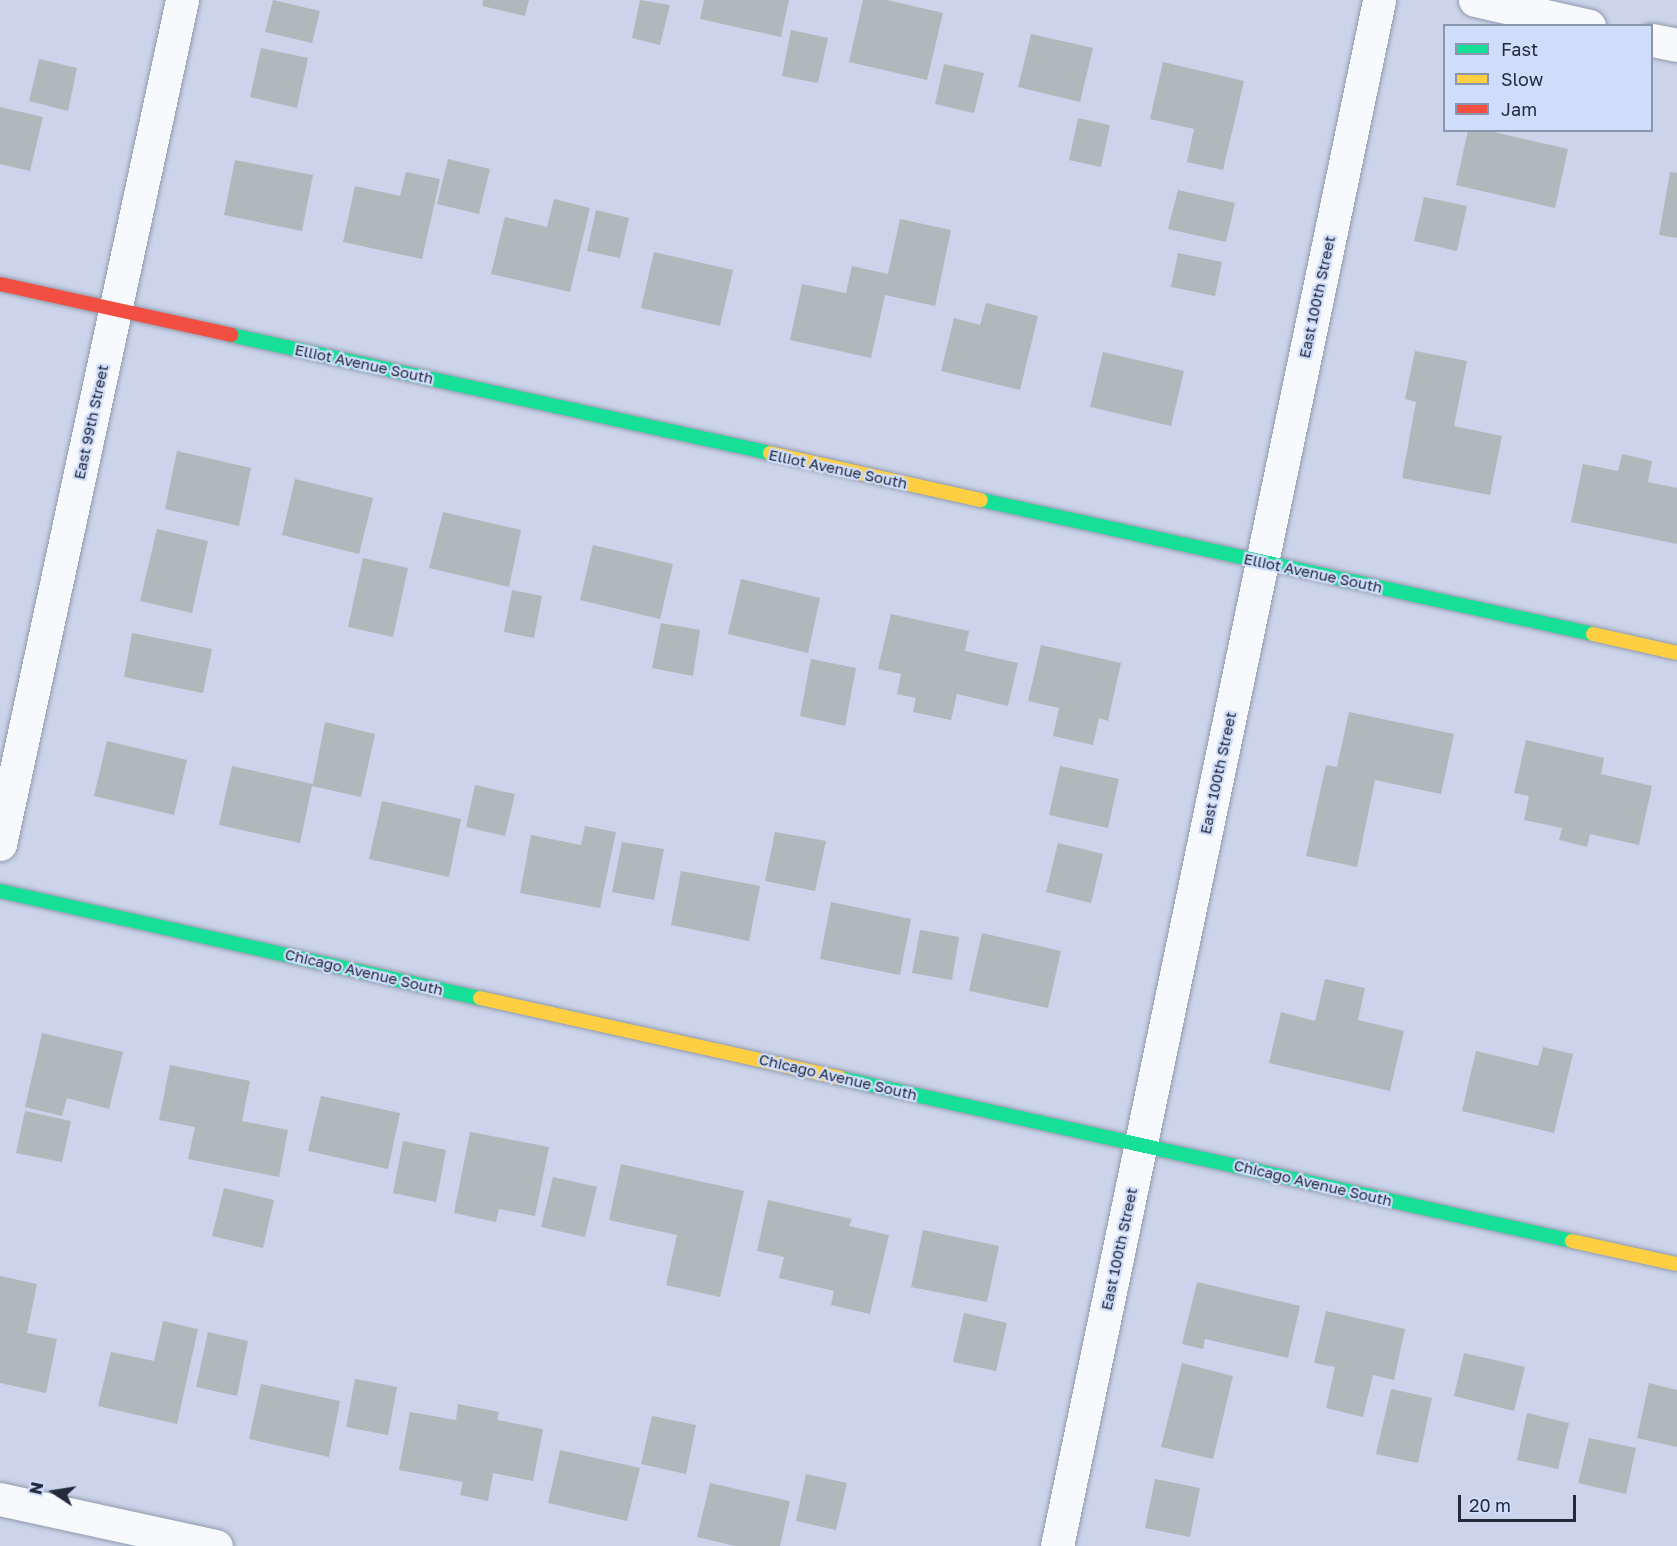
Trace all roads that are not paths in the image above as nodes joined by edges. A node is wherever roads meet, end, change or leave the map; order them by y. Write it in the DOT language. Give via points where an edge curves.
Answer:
graph roads {
  1 [pos="182,0"];
  2 [pos="1379,0"];
  3 [pos="1475,0"];
  4 [pos="1580,24"];
  5 [pos="1653,40"];
  6 [pos="1677,45"];
  7 [pos="0,284"];
  8 [pos="115,309"];
  9 [pos="1262,562"];
  10 [pos="1677,653"];
  11 [pos="0,844"];
  12 [pos="0,891"];
  13 [pos="1141,1144"];
  14 [pos="1677,1264"];
  15 [pos="0,1499"];
  16 [pos="216,1546"];
  17 [pos="1057,1546"];
  1 -- 8 [label="street, East 99th Street"];
  2 -- 9 [label="street, East 100th Street"];
  3 -- 4 [label="street"];
  5 -- 6 [label="street"];
  7 -- 8 [label="street, Elliot Avenue South"];
  8 -- 9 [label="street, Elliot Avenue South"];
  8 -- 11 [label="street, East 99th Street"];
  9 -- 10 [label="street, Elliot Avenue South"];
  9 -- 13 [label="street, East 100th Street"];
  12 -- 13 [label="street, Chicago Avenue South"];
  13 -- 14 [label="street, Chicago Avenue South"];
  13 -- 17 [label="street, East 100th Street"];
  15 -- 16 [label="street"];
}
